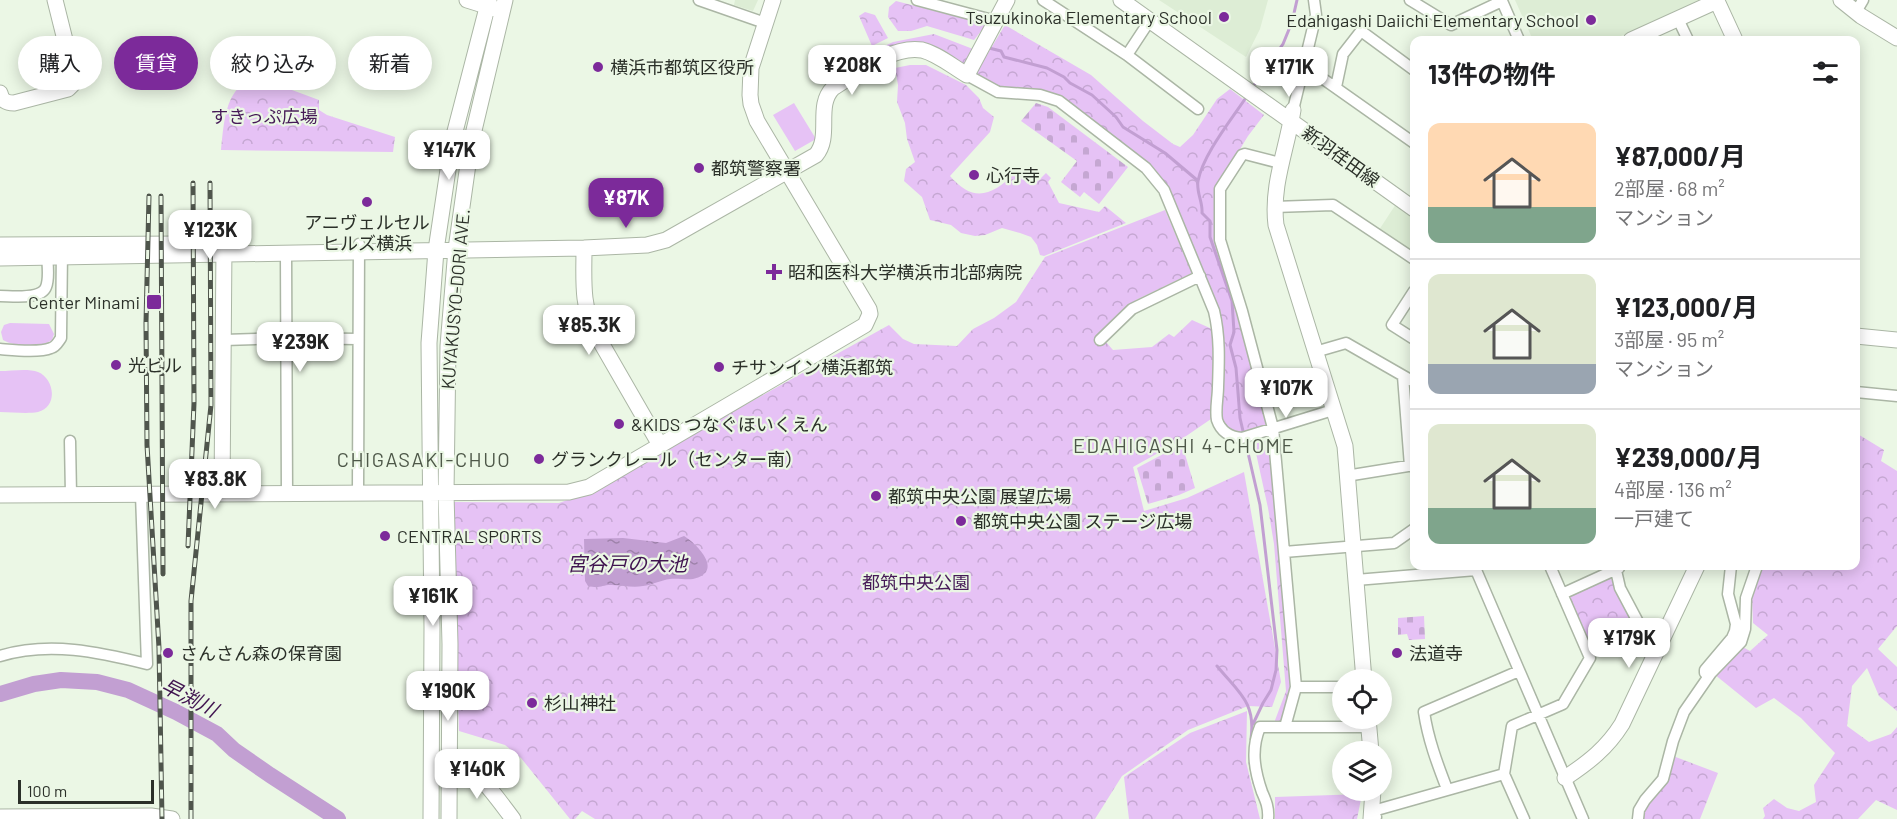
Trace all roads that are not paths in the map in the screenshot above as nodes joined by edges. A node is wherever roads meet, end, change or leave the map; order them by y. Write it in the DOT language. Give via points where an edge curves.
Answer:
graph roads {
  1 [pos="55,0"];
  2 [pos="467,0"];
  3 [pos="699,0"];
  4 [pos="773,0"];
  5 [pos="917,0"];
  6 [pos="1007,0"];
  7 [pos="1043,0"];
  8 [pos="1121,0"];
  9 [pos="1137,0"];
  10 [pos="1314,0"];
  11 [pos="1410,0"];
  12 [pos="1841,0"];
  13 [pos="496,4"];
  14 [pos="1859,6"];
  15 [pos="1678,19"];
  16 [pos="1150,20"];
  17 [pos="996,21"];
  18 [pos="765,23"];
  19 [pos="1517,36"];
  20 [pos="1643,36"];
  21 [pos="1686,36"];
  22 [pos="1733,36"];
  23 [pos="1897,38"];
  24 [pos="1127,55"];
  25 [pos="1410,67"];
  26 [pos="967,75"];
  27 [pos="1319,76"];
  28 [pos="1238,77"];
  29 [pos="1336,87"];
  30 [pos="0,93"];
  31 [pos="1198,109"];
  32 [pos="1292,115"];
  33 [pos="1410,140"];
  34 [pos="1280,163"];
  35 [pos="786,172"];
  36 [pos="1410,194"];
  37 [pos="1410,206"];
  38 [pos="1274,207"];
  39 [pos="0,244"];
  40 [pos="437,246"];
  41 [pos="359,248"];
  42 [pos="584,248"];
  43 [pos="224,249"];
  44 [pos="456,249"];
  45 [pos="55,251"];
  46 [pos="286,253"];
  47 [pos="1410,256"];
  48 [pos="0,258"];
  49 [pos="1200,276"];
  50 [pos="0,296"];
  51 [pos="1410,297"];
  52 [pos="1410,336"];
  53 [pos="1860,336"];
  54 [pos="285,338"];
  55 [pos="358,339"];
  56 [pos="224,340"];
  57 [pos="1100,340"];
  58 [pos="1897,340"];
  59 [pos="1860,346"];
  60 [pos="0,349"];
  61 [pos="1897,350"];
  62 [pos="1315,352"];
  63 [pos="1403,376"];
  64 [pos="1410,380"];
  65 [pos="1860,392"];
  66 [pos="1897,396"];
  67 [pos="1333,410"];
  68 [pos="1270,429"];
  69 [pos="70,444"];
  70 [pos="660,445"];
  71 [pos="1410,445"];
  72 [pos="1410,465"];
  73 [pos="1346,476"];
  74 [pos="430,492"];
  75 [pos="222,493"];
  76 [pos="358,493"];
  77 [pos="446,493"];
  78 [pos="141,494"];
  79 [pos="287,494"];
  80 [pos="0,495"];
  81 [pos="71,495"];
  82 [pos="1410,532"];
  83 [pos="1352,547"];
  84 [pos="1284,552"];
  85 [pos="1459,570"];
  86 [pos="1481,570"];
  87 [pos="1552,570"];
  88 [pos="1611,570"];
  89 [pos="1617,570"];
  90 [pos="1695,570"];
  91 [pos="1731,570"];
  92 [pos="1756,570"];
  93 [pos="1356,580"];
  94 [pos="1563,594"];
  95 [pos="1655,654"];
  96 [pos="0,656"];
  97 [pos="1363,669"];
  98 [pos="1519,671"];
  99 [pos="1705,682"];
  100 [pos="1296,687"];
  101 [pos="1332,687"];
  102 [pos="1538,714"];
  103 [pos="1332,725"];
  104 [pos="1285,727"];
  105 [pos="432,760"];
  106 [pos="450,761"];
  107 [pos="1504,774"];
  108 [pos="1565,778"];
  109 [pos="1447,789"];
  110 [pos="1373,801"];
  111 [pos="1374,816"];
  112 [pos="0,817"];
  113 [pos="34,818"];
  114 [pos="172,819"];
  115 [pos="431,819"];
  116 [pos="449,819"];
  117 [pos="513,819"];
  118 [pos="1268,819"];
  119 [pos="1524,819"];
  120 [pos="1583,819"];
  121 [pos="1638,819"];
  1 -- 30 [label="street" via="73,84 68,89 15,103 7,103"];
  2 -- 13 [label="street"];
  3 -- 18 [label="street"];
  4 -- 18 [label="street"];
  5 -- 17 [label="street"];
  6 -- 17 [label="street"];
  7 -- 24 [label="street"];
  8 -- 16 [label="street"];
  9 -- 28 [label="street"];
  10 -- 32 [label="street" via="1316,15"];
  11 -- 19 [label="street" via="1451,25 1502,2"];
  12 -- 14 [label="street"];
  13 -- 40 [label="street, KUYAKUSYO-DORI AVE." via="452,142"];
  13 -- 44 [label="street, KUYAKUSYO-DORI AVE."];
  14 -- 23 [label="street"];
  15 -- 20 [label="street"];
  15 -- 21 [label="street"];
  15 -- 22 [label="street" via="1717,1"];
  16 -- 24 [label="street"];
  16 -- 28 [label="street"];
  17 -- 26 [label="street"];
  18 -- 35 [label="street" via="749,76 751,104"];
  24 -- 31 [label="street"];
  25 -- 29 [label="street" via="1361,31 1343,54"];
  26 -- 35 [label="street" via="922,51 907,50 880,59 828,93 822,147 816,155"];
  26 -- 49 [label="street" via="998,92 1040,95 1059,101 1146,168 1164,190"];
  27 -- 29 [label="street"];
  28 -- 32 [label="street, 新羽荏田線"];
  29 -- 33 [label="street"];
  32 -- 34 [label="street"];
  32 -- 36 [label="street, 新羽荏田線"];
  32 -- 37 [label="street, 新羽荏田線"];
  34 -- 38 [label="street"];
  34 -- 68 [label="street" via="1242,155 1220,189 1220,240 1242,311"];
  35 -- 42 [label="street" via="666,240"];
  35 -- 70 [label="street" via="869,309 868,319 865,325"];
  38 -- 47 [label="street" via="1333,206"];
  38 -- 62 [label="street" via="1278,233"];
  39 -- 45 [label="street"];
  40 -- 41 [label="street"];
  40 -- 44 [label="street"];
  40 -- 74 [label="street, KUYAKUSYO-DORI AVE." via="429,343"];
  41 -- 43 [label="street"];
  41 -- 46 [label="street"];
  41 -- 55 [label="street"];
  42 -- 44 [label="street"];
  42 -- 70 [label="street" via="587,316"];
  43 -- 45 [label="street"];
  43 -- 46 [label="street"];
  43 -- 56 [label="street"];
  44 -- 77 [label="street, KUYAKUSYO-DORI AVE." via="448,346"];
  45 -- 48 [label="street"];
  45 -- 50 [label="street" via="42,292 35,296"];
  45 -- 60 [label="street" via="61,338 51,349"];
  46 -- 54 [label="street"];
  49 -- 57 [label="street" via="1132,309"];
  49 -- 68 [label="street" via="1218,326 1220,427 1228,436 1242,438"];
  51 -- 52 [label="street" via="1392,325"];
  53 -- 58 [label="street"];
  54 -- 55 [label="street"];
  54 -- 56 [label="street"];
  54 -- 79 [label="street"];
  55 -- 76 [label="street"];
  56 -- 75 [label="street"];
  59 -- 61 [label="street"];
  62 -- 63 [label="street" via="1346,343"];
  62 -- 67 [label="street"];
  63 -- 64 [label="street"];
  63 -- 71 [label="street"];
  65 -- 66 [label="street"];
  67 -- 68 [label="street"];
  67 -- 73 [label="street" via="1344,447"];
  68 -- 84 [label="street"];
  69 -- 81 [label="street"];
  70 -- 77 [label="street" via="580,490"];
  72 -- 73 [label="street"];
  73 -- 83 [label="street"];
  74 -- 76 [label="street"];
  74 -- 77 [label="street"];
  74 -- 105 [label="street, KUYAKUSYO-DORI AVE."];
  75 -- 78 [label="street"];
  75 -- 79 [label="street"];
  76 -- 79 [label="street"];
  77 -- 106 [label="street, KUYAKUSYO-DORI AVE."];
  78 -- 81 [label="street"];
  78 -- 96 [label="street" via="147,664 105,653 62,648"];
  80 -- 81 [label="street"];
  82 -- 83 [label="street" via="1394,543"];
  83 -- 84 [label="street"];
  83 -- 93 [label="street"];
  84 -- 100 [label="street"];
  85 -- 93 [label="street"];
  86 -- 98 [label="street"];
  87 -- 94 [label="street"];
  88 -- 94 [label="street"];
  89 -- 95 [label="street" via="1620,588"];
  90 -- 95 [label="street"];
  91 -- 99 [label="street" via="1728,594 1735,631 1705,670"];
  92 -- 99 [label="street" via="1746,598 1741,642"];
  93 -- 97 [label="street"];
  94 -- 102 [label="street" via="1590,658 1563,704"];
  95 -- 108 [label="street" via="1612,740"];
  98 -- 102 [label="street"];
  98 -- 109 [label="street" via="1424,712 1426,731"];
  99 -- 121 [label="street" via="1684,712 1663,779 1645,800"];
  100 -- 101 [label="street"];
  100 -- 104 [label="street"];
  102 -- 107 [label="street" via="1512,726"];
  102 -- 108 [label="street"];
  103 -- 104 [label="street"];
  104 -- 118 [label="street" via="1260,727 1254,747 1256,775 1269,810"];
  105 -- 106 [label="street"];
  105 -- 115 [label="street, KUYAKUSYO-DORI AVE."];
  106 -- 116 [label="street, KUYAKUSYO-DORI AVE."];
  106 -- 117 [label="street" via="460,762 478,776"];
  107 -- 109 [label="street"];
  107 -- 119 [label="street"];
  108 -- 120 [label="street"];
  109 -- 111 [label="street"];
  110 -- 111 [label="street"];
  112 -- 113 [label="street"];
  113 -- 114 [label="street"];
}
